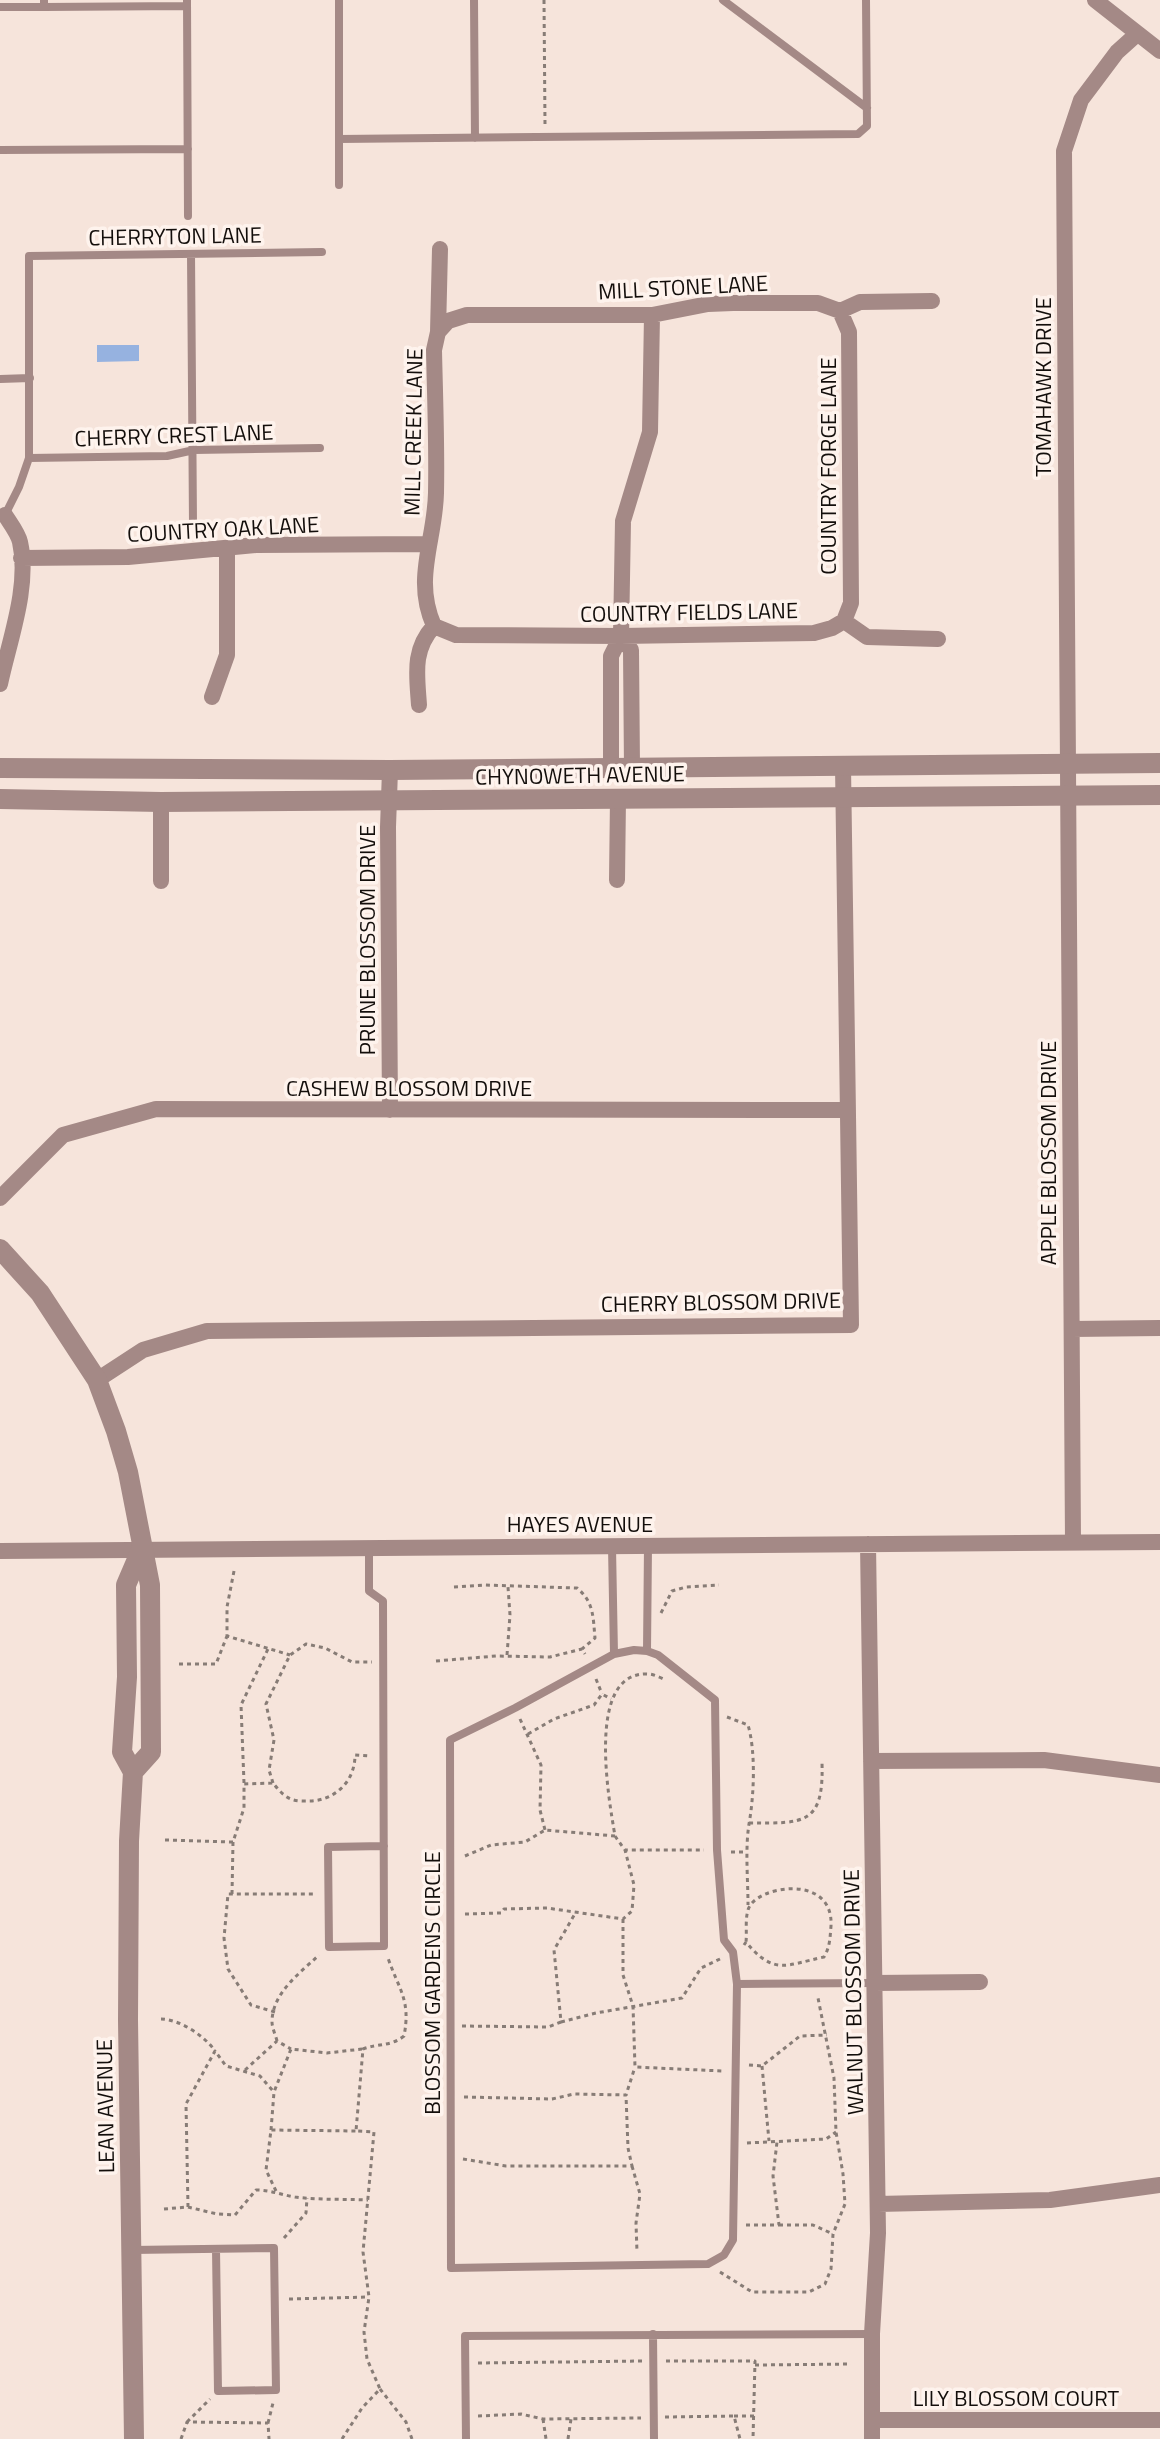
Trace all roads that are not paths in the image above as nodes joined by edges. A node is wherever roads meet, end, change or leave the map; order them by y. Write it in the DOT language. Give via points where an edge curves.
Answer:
graph roads {
  1 [pos="339,0"];
  2 [pos="474,0"];
  3 [pos="723,0"];
  4 [pos="866,0"];
  5 [pos="1095,0"];
  6 [pos="44,3"];
  7 [pos="187,3"];
  8 [pos="0,7"];
  9 [pos="1137,34"];
  10 [pos="1160,51"];
  11 [pos="867,108"];
  12 [pos="475,138"];
  13 [pos="339,139"];
  14 [pos="188,149"];
  15 [pos="0,150"];
  16 [pos="339,185"];
  17 [pos="188,216"];
  18 [pos="440,249"];
  19 [pos="322,252"];
  20 [pos="191,254"];
  21 [pos="932,301"];
  22 [pos="840,311"];
  23 [pos="652,315"];
  24 [pos="438,332"];
  25 [pos="30,378"];
  26 [pos="0,379"];
  27 [pos="320,448"];
  28 [pos="194,450"];
  29 [pos="29,458"];
  30 [pos="5,515"];
  31 [pos="193,524"];
  32 [pos="428,544"];
  33 [pos="227,549"];
  34 [pos="21,558"];
  35 [pos="844,621"];
  36 [pos="434,626"];
  37 [pos="621,636"];
  38 [pos="938,639"];
  39 [pos="0,684"];
  40 [pos="212,697"];
  41 [pos="419,705"];
  42 [pos="1067,763"];
  43 [pos="1160,763"];
  44 [pos="843,766"];
  45 [pos="0,768"];
  46 [pos="622,768"];
  47 [pos="390,770"];
  48 [pos="1068,795"];
  49 [pos="1160,795"];
  50 [pos="843,796"];
  51 [pos="618,798"];
  52 [pos="0,799"];
  53 [pos="390,800"];
  54 [pos="161,802"];
  55 [pos="617,880"];
  56 [pos="161,881"];
  57 [pos="390,1110"];
  58 [pos="848,1110"];
  59 [pos="0,1198"];
  60 [pos="0,1249"];
  61 [pos="1160,1328"];
  62 [pos="1072,1329"];
  63 [pos="97,1380"];
  64 [pos="1073,1542"];
  65 [pos="1160,1542"];
  66 [pos="868,1544"];
  67 [pos="612,1546"];
  68 [pos="648,1546"];
  69 [pos="369,1548"];
  70 [pos="141,1550"];
  71 [pos="0,1551"];
  72 [pos="647,1651"];
  73 [pos="614,1654"];
  74 [pos="871,1761"];
  75 [pos="133,1772"];
  76 [pos="1160,1775"];
  77 [pos="384,1846"];
  78 [pos="980,1982"];
  79 [pos="874,1983"];
  80 [pos="737,1984"];
  81 [pos="1160,2185"];
  82 [pos="878,2204"];
  83 [pos="216,2249"];
  84 [pos="131,2250"];
  85 [pos="653,2334"];
  86 [pos="872,2334"];
  87 [pos="872,2420"];
  88 [pos="1160,2420"];
  89 [pos="134,2439"];
  90 [pos="466,2439"];
  91 [pos="654,2439"];
  92 [pos="872,2439"];
  1 -- 13 [label="lane"];
  2 -- 12 [label="lane"];
  3 -- 11 [label="lane"];
  4 -- 11 [label="lane"];
  5 -- 9 [label="street"];
  6 -- 7 [label="lane"];
  6 -- 8 [label="lane"];
  7 -- 14 [label="lane"];
  9 -- 10 [label="street"];
  9 -- 42 [label="street, TOMAHAWK DRIVE" via="1081,100 1064,151"];
  11 -- 12 [label="lane" via="867,126 858,134"];
  12 -- 13 [label="lane"];
  13 -- 16 [label="lane"];
  14 -- 15 [label="lane"];
  14 -- 17 [label="lane"];
  18 -- 24 [label="street, MILL CREEK LANE"];
  19 -- 20 [label="lane, CHERRYTON LANE"];
  20 -- 25 [label="lane, CHERRYTON LANE" via="29,256"];
  20 -- 28 [label="lane"];
  21 -- 22 [label="street, MILL STONE LANE" via="860,302"];
  22 -- 23 [label="street, MILL STONE LANE" via="818,303 733,303"];
  22 -- 35 [label="street, COUNTRY FORGE LANE" via="849,332 851,603"];
  23 -- 24 [label="street, MILL STONE LANE" via="467,315 448,321"];
  23 -- 37 [label="street" via="650,432 623,521"];
  24 -- 32 [label="street, MILL CREEK LANE" via="436,495"];
  25 -- 26 [label="lane"];
  25 -- 29 [label="lane"];
  27 -- 28 [label="lane, CHERRY CREST LANE"];
  28 -- 29 [label="lane, CHERRY CREST LANE" via="167,456"];
  28 -- 31 [label="lane"];
  29 -- 30 [label="lane"];
  30 -- 34 [label="street" via="20,541"];
  32 -- 33 [label="street, COUNTRY OAK LANE"];
  32 -- 36 [label="street, MILL CREEK LANE" via="425,606"];
  33 -- 34 [label="street, COUNTRY OAK LANE"];
  33 -- 40 [label="street" via="227,655"];
  34 -- 39 [label="street" via="19,600"];
  35 -- 37 [label="street, COUNTRY FIELDS LANE" via="814,633"];
  35 -- 38 [label="street" via="867,637"];
  36 -- 37 [label="street, COUNTRY FIELDS LANE" via="456,635"];
  36 -- 41 [label="street" via="417,654"];
  37 -- 46 [label="street" via="631,650"];
  42 -- 43 [label="street, CHYNOWETH AVENUE"];
  42 -- 44 [label="street, CHYNOWETH AVENUE"];
  42 -- 48 [label="street, APPLE BLOSSOM DRIVE"];
  44 -- 46 [label="street, CHYNOWETH AVENUE"];
  44 -- 50 [label="street, CHERRY BLOSSOM DRIVE"];
  45 -- 47 [label="street, CHYNOWETH AVENUE"];
  46 -- 47 [label="street, CHYNOWETH AVENUE"];
  47 -- 53 [label="street, PRUNE BLOSSOM DRIVE"];
  48 -- 49 [label="street, CHYNOWETH AVENUE"];
  48 -- 50 [label="street, CHYNOWETH AVENUE"];
  48 -- 62 [label="street, APPLE BLOSSOM DRIVE"];
  50 -- 51 [label="street, CHYNOWETH AVENUE"];
  50 -- 58 [label="street, CHERRY BLOSSOM DRIVE"];
  51 -- 53 [label="street, CHYNOWETH AVENUE"];
  51 -- 55 [label="street"];
  52 -- 54 [label="street, CHYNOWETH AVENUE"];
  53 -- 54 [label="street, CHYNOWETH AVENUE"];
  53 -- 57 [label="street, PRUNE BLOSSOM DRIVE"];
  54 -- 56 [label="street"];
  57 -- 58 [label="street, CASHEW BLOSSOM DRIVE"];
  57 -- 59 [label="street, CASHEW BLOSSOM DRIVE" via="156,1109 63,1135"];
  58 -- 63 [label="street, CHERRY BLOSSOM DRIVE" via="851,1325 207,1331 143,1350"];
  60 -- 63 [label="street, LEAN AVENUE" via="40,1293"];
  61 -- 62 [label="street"];
  62 -- 64 [label="street, APPLE BLOSSOM DRIVE"];
  63 -- 70 [label="street, LEAN AVENUE" via="128,1472"];
  64 -- 65 [label="street, HAYES AVENUE"];
  64 -- 66 [label="street, HAYES AVENUE"];
  66 -- 68 [label="street, HAYES AVENUE"];
  66 -- 74 [label="street, WALNUT BLOSSOM DRIVE"];
  67 -- 68 [label="street, HAYES AVENUE"];
  67 -- 69 [label="street, HAYES AVENUE"];
  67 -- 73 [label="lane"];
  68 -- 72 [label="lane"];
  69 -- 70 [label="street, HAYES AVENUE"];
  69 -- 77 [label="lane" via="369,1591 383,1601"];
  70 -- 71 [label="street, HAYES AVENUE"];
  70 -- 75 [label="street, LEAN AVENUE" via="126,1585 122,1752"];
  70 -- 75 [label="street, LEAN AVENUE" via="150,1585 151,1752"];
  72 -- 73 [label="lane, BLOSSOM GARDENS CIRCLE"];
  72 -- 80 [label="lane" via="715,1700 717,1850 724,1940 733,1952"];
  73 -- 80 [label="lane, BLOSSOM GARDENS CIRCLE" via="450,1740 451,2268 708,2264 724,2255 734,2225"];
  74 -- 76 [label="street" via="1044,1760"];
  74 -- 79 [label="street, WALNUT BLOSSOM DRIVE"];
  75 -- 84 [label="street, LEAN AVENUE"];
  77 -- 77 [label="lane" via="328,1847 329,1947 384,1946"];
  78 -- 79 [label="street"];
  79 -- 80 [label="lane"];
  79 -- 82 [label="street, WALNUT BLOSSOM DRIVE"];
  81 -- 82 [label="street" via="1050,2200"];
  82 -- 86 [label="street, WALNUT BLOSSOM DRIVE"];
  83 -- 83 [label="lane" via="274,2248 276,2390 218,2391"];
  83 -- 84 [label="lane"];
  84 -- 89 [label="street, LEAN AVENUE"];
  85 -- 86 [label="lane"];
  85 -- 90 [label="lane" via="465,2336"];
  85 -- 91 [label="lane"];
  86 -- 87 [label="street, WALNUT BLOSSOM DRIVE"];
  87 -- 88 [label="street, LILY BLOSSOM COURT"];
  87 -- 92 [label="street, WALNUT BLOSSOM DRIVE"];
}
